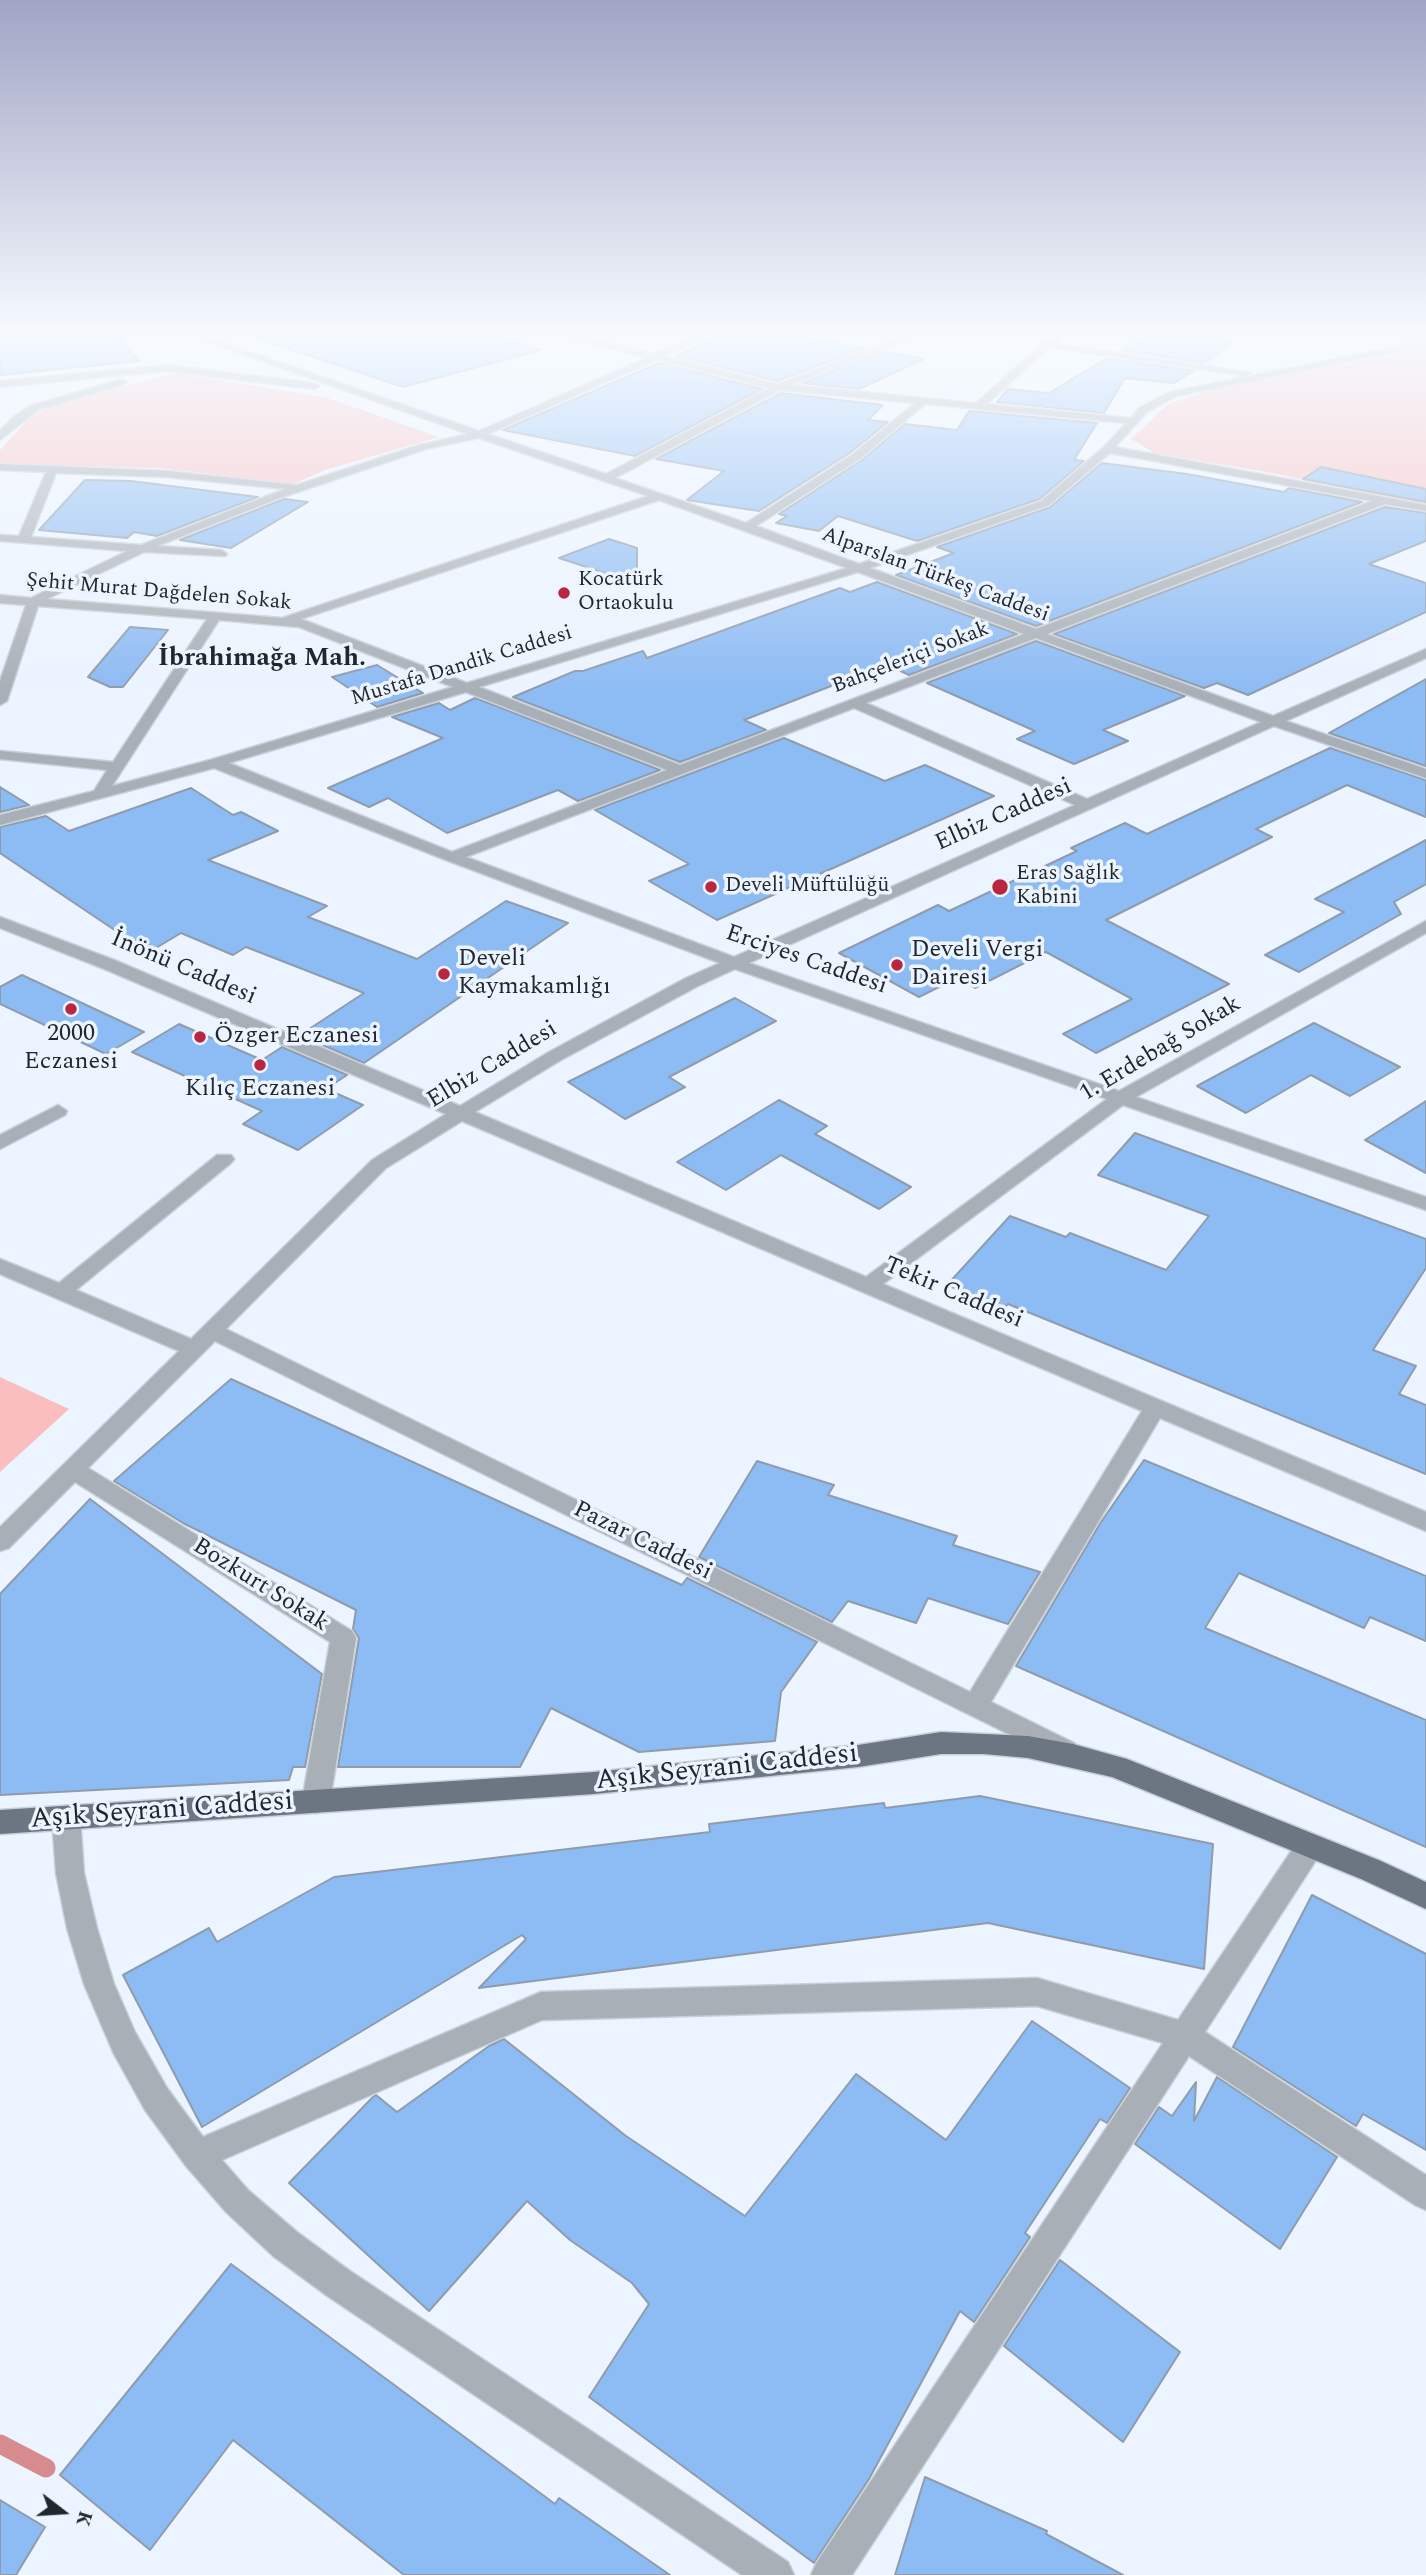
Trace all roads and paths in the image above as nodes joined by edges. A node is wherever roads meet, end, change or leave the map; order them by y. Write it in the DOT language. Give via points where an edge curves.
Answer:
graph roads {
  1 [pos="406,452"];
  2 [pos="527,452"];
  3 [pos="655,452"];
  4 [pos="862,452"];
  5 [pos="1104,452"];
  6 [pos="1125,452"];
  7 [pos="0,467"];
  8 [pos="53,468"];
  9 [pos="605,479"];
  10 [pos="299,488"];
  11 [pos="657,496"];
  12 [pos="1385,500"];
  13 [pos="1426,508"];
  14 [pos="747,527"];
  15 [pos="0,538"];
  16 [pos="23,541"];
  17 [pos="139,549"];
  18 [pos="221,554"];
  19 [pos="860,568"];
  20 [pos="0,599"];
  21 [pos="33,602"];
  22 [pos="215,616"];
  23 [pos="281,622"];
  24 [pos="1036,633"];
  25 [pos="1426,653"];
  26 [pos="471,687"];
  27 [pos="0,701"];
  28 [pos="853,703"];
  29 [pos="1275,722"];
  30 [pos="0,755"];
  31 [pos="215,763"];
  32 [pos="117,767"];
  33 [pos="680,770"];
  34 [pos="1426,774"];
  35 [pos="99,794"];
  36 [pos="1088,805"];
  37 [pos="0,820"];
  38 [pos="452,857"];
  39 [pos="0,922"];
  40 [pos="1426,926"];
  41 [pos="1406,937"];
  42 [pos="1426,947"];
  43 [pos="734,963"];
  44 [pos="1122,1097"];
  45 [pos="58,1111"];
  46 [pos="461,1113"];
  47 [pos="0,1143"];
  48 [pos="224,1159"];
  49 [pos="1426,1204"];
  50 [pos="0,1266"];
  51 [pos="867,1286"];
  52 [pos="61,1292"];
  53 [pos="211,1330"];
  54 [pos="192,1348"];
  55 [pos="1155,1408"];
  56 [pos="72,1469"];
  57 [pos="1426,1522"];
  58 [pos="0,1542"];
  59 [pos="975,1706"];
  60 [pos="1073,1755"];
  61 [pos="316,1801"];
  62 [pos="65,1818"];
  63 [pos="0,1822"];
  64 [pos="1310,1846"];
  65 [pos="1426,1896"];
  66 [pos="1185,2036"];
  67 [pos="197,2155"];
  68 [pos="1426,2194"];
  69 [pos="775,2575"];
  70 [pos="830,2575"];
  1 -- 10 [label="street"];
  2 -- 9 [label="street, Alparslan Türkeş Caddesi"];
  3 -- 9 [label="street"];
  4 -- 14 [label="street"];
  5 -- 19 [label="street, Mustafa Dandik Caddesi" via="1045,503"];
  6 -- 12 [label="street"];
  7 -- 8 [label="street"];
  8 -- 10 [label="street"];
  8 -- 16 [label="street"];
  9 -- 11 [label="street, Alparslan Türkeş Caddesi"];
  10 -- 17 [label="street"];
  11 -- 14 [label="street, Alparslan Türkeş Caddesi"];
  11 -- 23 [label="street"];
  12 -- 13 [label="street"];
  12 -- 24 [label="street, Bahçeleriçi Sokak"];
  14 -- 19 [label="street, Alparslan Türkeş Caddesi"];
  15 -- 16 [label="street"];
  16 -- 17 [label="street"];
  17 -- 18 [label="street"];
  17 -- 21 [label="street"];
  19 -- 24 [label="street, Alparslan Türkeş Caddesi"];
  19 -- 26 [label="street, Mustafa Dandik Caddesi"];
  20 -- 21 [label="street, Şehit Murat Dağdelen Sokak"];
  21 -- 22 [label="street, Şehit Murat Dağdelen Sokak"];
  21 -- 27 [label="street"];
  22 -- 23 [label="street, Şehit Murat Dağdelen Sokak"];
  22 -- 32 [label="street"];
  23 -- 26 [label="street, Şehit Murat Dağdelen Sokak" via="301,624"];
  24 -- 28 [label="street, Bahçeleriçi Sokak"];
  24 -- 29 [label="street, Alparslan Türkeş Caddesi"];
  25 -- 29 [label="street, Elbiz Caddesi"];
  26 -- 31 [label="street, Mustafa Dandik Caddesi"];
  26 -- 33 [label="street, Şehit Murat Dağdelen Sokak"];
  28 -- 33 [label="street, Bahçeleriçi Sokak"];
  28 -- 36 [label="street"];
  29 -- 34 [label="street, Alparslan Türkeş Caddesi"];
  29 -- 36 [label="street, Elbiz Caddesi"];
  30 -- 32 [label="street"];
  31 -- 35 [label="street, Mustafa Dandik Caddesi"];
  31 -- 38 [label="street, Erciyes Caddesi"];
  32 -- 35 [label="street"];
  33 -- 38 [label="street, Bahçeleriçi Sokak"];
  35 -- 37 [label="street, Mustafa Dandik Caddesi"];
  36 -- 43 [label="street, Elbiz Caddesi"];
  38 -- 43 [label="street, Erciyes Caddesi"];
  39 -- 46 [label="street, İnönü Caddesi"];
  40 -- 41 [label="street, 1. Erdebağ Sokak"];
  41 -- 42 [label="street"];
  41 -- 44 [label="street, 1. Erdebağ Sokak"];
  43 -- 44 [label="street, Erciyes Caddesi"];
  43 -- 46 [label="street, Elbiz Caddesi" via="624,1018"];
  44 -- 49 [label="street, Erciyes Caddesi"];
  44 -- 51 [label="street, 1. Erdebağ Sokak"];
  45 -- 47 [label="street"];
  46 -- 51 [label="street, Tekir Caddesi"];
  46 -- 53 [label="street, Elbiz Caddesi" via="379,1164"];
  48 -- 52 [label="street"];
  50 -- 52 [label="street"];
  51 -- 55 [label="street, Tekir Caddesi"];
  52 -- 54 [label="street"];
  53 -- 54 [label="street, Elbiz Caddesi"];
  53 -- 59 [label="street, Pazar Caddesi"];
  54 -- 56 [label="street, Elbiz Caddesi"];
  55 -- 57 [label="street, Tekir Caddesi"];
  55 -- 59 [label="street"];
  56 -- 58 [label="street, Elbiz Caddesi"];
  56 -- 61 [label="street, Bozkurt Sokak" via="344,1638"];
  59 -- 60 [label="street, Pazar Caddesi"];
  60 -- 61 [label="main road, Aşık Seyrani Caddesi" via="1028,1747 941,1744 594,1783"];
  60 -- 64 [label="main road, Aşık Seyrani Caddesi" via="1117,1767"];
  61 -- 62 [label="main road, Aşık Seyrani Caddesi"];
  62 -- 63 [label="main road, Aşık Seyrani Caddesi"];
  62 -- 67 [label="street" via="82,1928 99,1984 156,2099"];
  64 -- 65 [label="main road, Aşık Seyrani Caddesi"];
  64 -- 66 [label="street"];
  66 -- 67 [label="street" via="1037,1992 541,2006"];
  66 -- 68 [label="street"];
  66 -- 70 [label="street"];
  67 -- 69 [label="street" via="237,2201 317,2268"];
}
